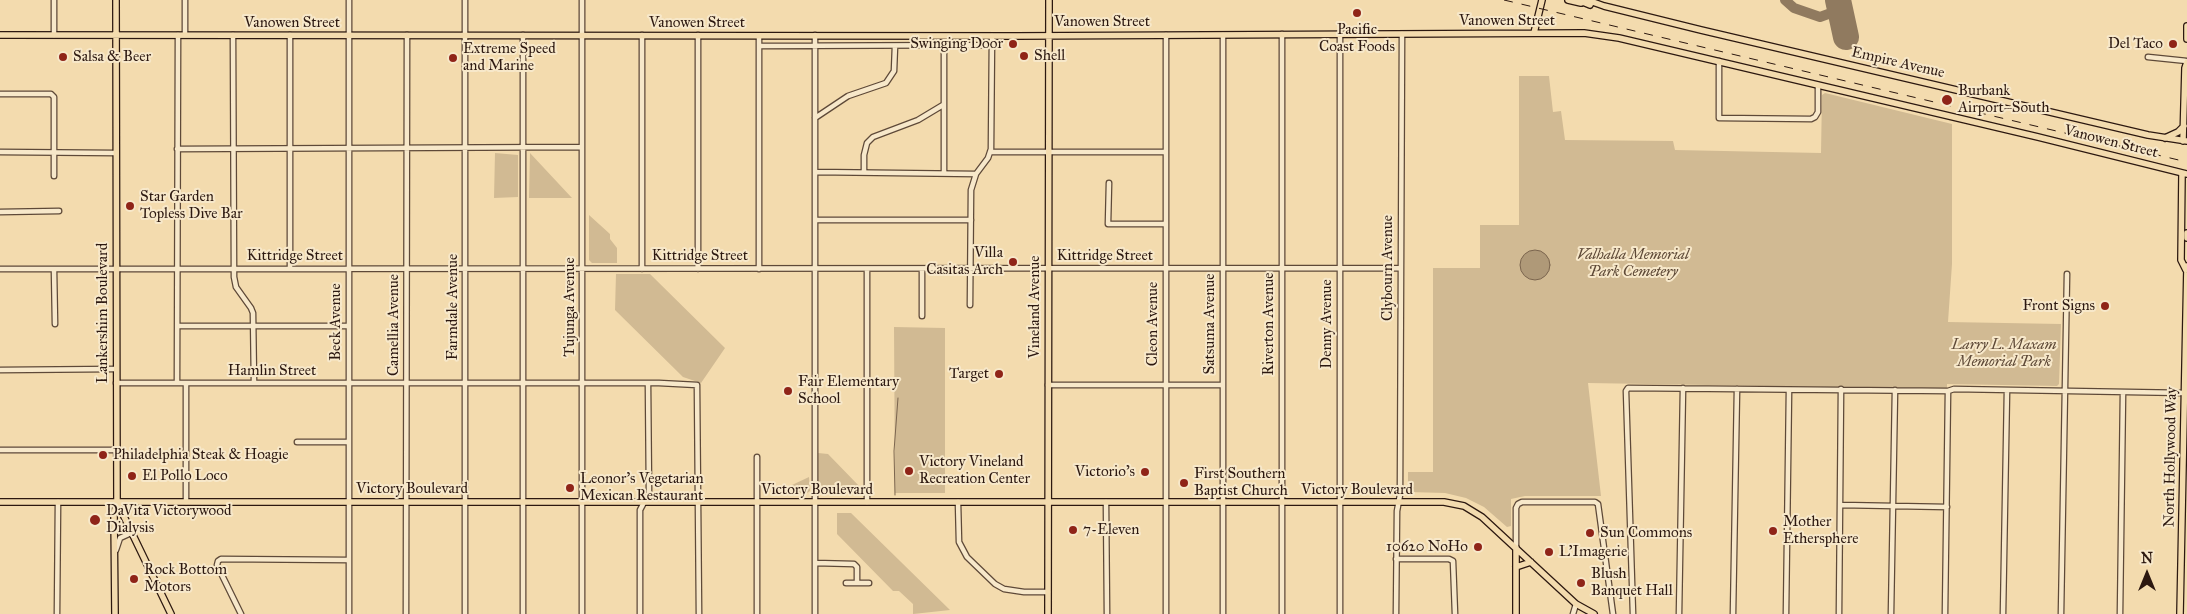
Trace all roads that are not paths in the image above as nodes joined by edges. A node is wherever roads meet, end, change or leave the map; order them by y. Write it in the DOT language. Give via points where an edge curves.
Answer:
graph roads {
  1 [pos="54,0"];
  2 [pos="116,0"];
  3 [pos="185,0"];
  4 [pos="349,0"];
  5 [pos="465,0"];
  6 [pos="582,0"];
  7 [pos="1049,0"];
  8 [pos="1568,0"];
  9 [pos="1578,0"];
  10 [pos="1543,1"];
  11 [pos="1587,2"];
  12 [pos="2187,26"];
  13 [pos="1534,33"];
  14 [pos="1282,34"];
  15 [pos="1402,34"];
  16 [pos="0,35"];
  17 [pos="54,35"];
  18 [pos="116,35"];
  19 [pos="178,35"];
  20 [pos="185,35"];
  21 [pos="233,35"];
  22 [pos="290,35"];
  23 [pos="349,35"];
  24 [pos="406,35"];
  25 [pos="465,35"];
  26 [pos="523,35"];
  27 [pos="582,35"];
  28 [pos="642,35"];
  29 [pos="698,35"];
  30 [pos="1049,35"];
  31 [pos="1166,35"];
  32 [pos="1223,35"];
  33 [pos="1340,35"];
  34 [pos="759,36"];
  35 [pos="814,36"];
  36 [pos="992,36"];
  37 [pos="2187,39"];
  38 [pos="759,46"];
  39 [pos="814,46"];
  40 [pos="895,46"];
  41 [pos="944,46"];
  42 [pos="992,46"];
  43 [pos="2148,57"];
  44 [pos="1719,61"];
  45 [pos="2187,62"];
  46 [pos="1818,85"];
  47 [pos="0,94"];
  48 [pos="943,105"];
  49 [pos="815,118"];
  50 [pos="2184,126"];
  51 [pos="2165,138"];
  52 [pos="2185,141"];
  53 [pos="582,147"];
  54 [pos="290,148"];
  55 [pos="348,148"];
  56 [pos="406,148"];
  57 [pos="465,148"];
  58 [pos="523,148"];
  59 [pos="177,149"];
  60 [pos="233,149"];
  61 [pos="0,152"];
  62 [pos="54,152"];
  63 [pos="116,152"];
  64 [pos="990,152"];
  65 [pos="1048,152"];
  66 [pos="1165,152"];
  67 [pos="815,172"];
  68 [pos="864,172"];
  69 [pos="944,172"];
  70 [pos="2184,173"];
  71 [pos="976,174"];
  72 [pos="54,176"];
  73 [pos="1109,183"];
  74 [pos="58,211"];
  75 [pos="0,212"];
  76 [pos="815,220"];
  77 [pos="970,220"];
  78 [pos="1165,224"];
  79 [pos="2187,233"];
  80 [pos="2187,238"];
  81 [pos="2187,266"];
  82 [pos="922,268"];
  83 [pos="970,268"];
  84 [pos="1048,268"];
  85 [pos="1165,268"];
  86 [pos="1223,268"];
  87 [pos="1282,268"];
  88 [pos="1340,268"];
  89 [pos="1401,268"];
  90 [pos="0,269"];
  91 [pos="54,269"];
  92 [pos="116,269"];
  93 [pos="177,269"];
  94 [pos="234,269"];
  95 [pos="290,269"];
  96 [pos="348,269"];
  97 [pos="407,269"];
  98 [pos="465,269"];
  99 [pos="523,269"];
  100 [pos="582,269"];
  101 [pos="642,269"];
  102 [pos="698,269"];
  103 [pos="760,269"];
  104 [pos="815,269"];
  105 [pos="866,269"];
  106 [pos="2187,271"];
  107 [pos="2067,274"];
  108 [pos="2186,275"];
  109 [pos="970,305"];
  110 [pos="922,316"];
  111 [pos="55,324"];
  112 [pos="178,326"];
  113 [pos="254,326"];
  114 [pos="348,326"];
  115 [pos="116,369"];
  116 [pos="0,370"];
  117 [pos="116,383"];
  118 [pos="348,383"];
  119 [pos="523,383"];
  120 [pos="582,383"];
  121 [pos="648,383"];
  122 [pos="178,384"];
  123 [pos="186,384"];
  124 [pos="254,384"];
  125 [pos="407,384"];
  126 [pos="465,384"];
  127 [pos="1048,385"];
  128 [pos="1165,385"];
  129 [pos="1223,385"];
  130 [pos="1683,388"];
  131 [pos="1736,389"];
  132 [pos="1841,389"];
  133 [pos="1789,390"];
  134 [pos="1895,390"];
  135 [pos="2007,390"];
  136 [pos="1948,391"];
  137 [pos="2065,391"];
  138 [pos="2123,392"];
  139 [pos="2186,393"];
  140 [pos="298,442"];
  141 [pos="348,442"];
  142 [pos="0,450"];
  143 [pos="116,450"];
  144 [pos="757,456"];
  145 [pos="1166,501"];
  146 [pos="0,502"];
  147 [pos="58,502"];
  148 [pos="117,502"];
  149 [pos="186,502"];
  150 [pos="348,502"];
  151 [pos="406,502"];
  152 [pos="465,502"];
  153 [pos="523,502"];
  154 [pos="582,502"];
  155 [pos="644,502"];
  156 [pos="699,502"];
  157 [pos="756,502"];
  158 [pos="815,502"];
  159 [pos="867,502"];
  160 [pos="958,502"];
  161 [pos="1048,502"];
  162 [pos="1106,502"];
  163 [pos="1223,502"];
  164 [pos="1282,502"];
  165 [pos="1340,502"];
  166 [pos="1398,502"];
  167 [pos="1840,505"];
  168 [pos="1893,506"];
  169 [pos="1946,507"];
  170 [pos="131,533"];
  171 [pos="1516,548"];
  172 [pos="115,558"];
  173 [pos="1396,559"];
  174 [pos="349,560"];
  175 [pos="1530,562"];
  176 [pos="815,563"];
  177 [pos="1516,567"];
  178 [pos="846,582"];
  179 [pos="857,583"];
  180 [pos="869,583"];
  181 [pos="1048,592"];
  182 [pos="1576,604"];
  183 [pos="57,614"];
  184 [pos="115,614"];
  185 [pos="171,614"];
  186 [pos="241,614"];
  187 [pos="349,614"];
  188 [pos="406,614"];
  189 [pos="465,614"];
  190 [pos="523,614"];
  191 [pos="582,614"];
  192 [pos="640,614"];
  193 [pos="698,614"];
  194 [pos="757,614"];
  195 [pos="816,614"];
  196 [pos="1048,614"];
  197 [pos="1106,614"];
  198 [pos="1166,614"];
  199 [pos="1223,614"];
  200 [pos="1282,614"];
  201 [pos="1340,614"];
  202 [pos="1396,614"];
  203 [pos="1454,614"];
  204 [pos="1516,614"];
  205 [pos="1573,614"];
  206 [pos="1594,614"];
  207 [pos="1613,614"];
  208 [pos="1633,614"];
  209 [pos="1679,614"];
  210 [pos="1732,614"];
  211 [pos="1786,614"];
  212 [pos="1839,614"];
  213 [pos="1892,614"];
  214 [pos="1944,614"];
  215 [pos="2003,614"];
  216 [pos="2061,614"];
  217 [pos="2120,614"];
  218 [pos="2180,614"];
  1 -- 17 [label="street"];
  2 -- 18 [label="main road, Lankershim Boulevard"];
  3 -- 20 [label="street"];
  4 -- 23 [label="street, Beck Avenue"];
  5 -- 25 [label="street, Farmdale Avenue"];
  6 -- 27 [label="street, Tujunga Avenue"];
  7 -- 30 [label="main road, Vineland Avenue"];
  8 -- 11 [label="main road"];
  9 -- 11 [label="main road, Empire Avenue"];
  10 -- 13 [label="main road"];
  11 -- 51 [label="main road, Empire Avenue"];
  12 -- 37 [label="main road"];
  13 -- 15 [label="main road, Vanowen Street"];
  13 -- 44 [label="main road, Vanowen Street" via="1607,36"];
  14 -- 32 [label="main road, Vanowen Street"];
  14 -- 33 [label="main road, Vanowen Street"];
  14 -- 87 [label="street, Riverton Avenue"];
  15 -- 33 [label="main road, Vanowen Street"];
  15 -- 89 [label="street, Clybourn Avenue"];
  16 -- 17 [label="main road, Vanowen Street"];
  17 -- 18 [label="main road, Vanowen Street"];
  18 -- 19 [label="main road, Vanowen Street"];
  18 -- 63 [label="main road, Lankershim Boulevard"];
  19 -- 20 [label="main road, Vanowen Street"];
  19 -- 59 [label="street"];
  20 -- 21 [label="main road, Vanowen Street"];
  21 -- 22 [label="main road, Vanowen Street"];
  21 -- 60 [label="street"];
  22 -- 23 [label="main road, Vanowen Street"];
  22 -- 54 [label="street"];
  23 -- 24 [label="main road, Vanowen Street"];
  23 -- 55 [label="street, Beck Avenue"];
  24 -- 25 [label="main road, Vanowen Street"];
  24 -- 56 [label="street, Camellia Avenue"];
  25 -- 26 [label="main road, Vanowen Street"];
  25 -- 57 [label="street, Farmdale Avenue"];
  26 -- 27 [label="main road, Vanowen Street"];
  26 -- 58 [label="street"];
  27 -- 28 [label="main road, Vanowen Street"];
  27 -- 53 [label="street, Tujunga Avenue"];
  28 -- 29 [label="main road, Vanowen Street"];
  28 -- 101 [label="street"];
  29 -- 34 [label="main road, Vanowen Street"];
  29 -- 102 [label="street"];
  30 -- 31 [label="main road, Vanowen Street"];
  30 -- 36 [label="main road, Vanowen Street"];
  30 -- 65 [label="main road, Vineland Avenue"];
  31 -- 32 [label="main road, Vanowen Street"];
  31 -- 66 [label="street, Cleon Avenue"];
  32 -- 86 [label="street, Satsuma Avenue"];
  33 -- 88 [label="street, Denny Avenue"];
  34 -- 35 [label="main road, Vanowen Street"];
  34 -- 38 [label="street"];
  35 -- 36 [label="main road, Vanowen Street"];
  35 -- 39 [label="street"];
  36 -- 42 [label="street"];
  38 -- 39 [label="street, Vanowen Street"];
  38 -- 103 [label="street"];
  39 -- 40 [label="street, Vanowen Street"];
  39 -- 49 [label="street"];
  40 -- 41 [label="street, Vanowen Street"];
  40 -- 49 [label="street" via="894,71 886,83 848,96"];
  41 -- 42 [label="street, Vanowen Street"];
  41 -- 48 [label="street"];
  42 -- 64 [label="street"];
  43 -- 45 [label="street"];
  44 -- 46 [label="main road, Vanowen Street"];
  44 -- 46 [label="street" via="1719,118 1811,120 1818,112"];
  45 -- 50 [label="main road" via="2184,68"];
  46 -- 70 [label="main road, Vanowen Street"];
  47 -- 62 [label="street" via="51,94 54,97"];
  48 -- 68 [label="street" via="918,120 874,137 867,143"];
  48 -- 69 [label="street"];
  49 -- 67 [label="street"];
  50 -- 51 [label="main road"];
  50 -- 52 [label="main road"];
  51 -- 52 [label="main road, Empire Avenue"];
  53 -- 58 [label="street"];
  53 -- 100 [label="street, Tujunga Avenue"];
  54 -- 55 [label="street"];
  54 -- 60 [label="street"];
  54 -- 95 [label="street"];
  55 -- 56 [label="street"];
  55 -- 96 [label="street, Beck Avenue"];
  56 -- 57 [label="street"];
  56 -- 97 [label="street, Camellia Avenue"];
  57 -- 58 [label="street"];
  57 -- 98 [label="street, Farmdale Avenue"];
  58 -- 99 [label="street"];
  59 -- 60 [label="street"];
  59 -- 93 [label="street"];
  60 -- 94 [label="street"];
  61 -- 62 [label="street"];
  62 -- 63 [label="street"];
  62 -- 72 [label="street"];
  63 -- 92 [label="main road, Lankershim Boulevard"];
  64 -- 65 [label="street"];
  64 -- 71 [label="street"];
  65 -- 66 [label="street"];
  65 -- 84 [label="main road, Vineland Avenue"];
  66 -- 78 [label="street, Cleon Avenue"];
  67 -- 68 [label="street"];
  67 -- 76 [label="street"];
  68 -- 69 [label="street"];
  69 -- 71 [label="street"];
  70 -- 106 [label="main road" via="2182,260"];
  71 -- 77 [label="street" via="971,190"];
  73 -- 78 [label="street" via="1108,224"];
  74 -- 75 [label="street"];
  76 -- 77 [label="street"];
  76 -- 104 [label="street"];
  77 -- 83 [label="street"];
  78 -- 85 [label="street, Cleon Avenue"];
  79 -- 80 [label="main road"];
  81 -- 106 [label="main road"];
  82 -- 83 [label="street, Kittridge Street"];
  82 -- 105 [label="street, Kittridge Street"];
  82 -- 110 [label="street"];
  83 -- 84 [label="street, Kittridge Street"];
  83 -- 109 [label="street"];
  84 -- 85 [label="street, Kittridge Street"];
  84 -- 127 [label="main road, Vineland Avenue"];
  85 -- 86 [label="street, Kittridge Street"];
  85 -- 128 [label="street, Cleon Avenue"];
  86 -- 87 [label="street, Kittridge Street"];
  86 -- 129 [label="street, Satsuma Avenue"];
  87 -- 88 [label="street, Kittridge Street"];
  87 -- 164 [label="street, Riverton Avenue"];
  88 -- 89 [label="street, Kittridge Street"];
  88 -- 165 [label="street, Denny Avenue"];
  89 -- 166 [label="street, Clybourn Avenue"];
  90 -- 91 [label="street, Kittridge Street"];
  91 -- 92 [label="street, Kittridge Street"];
  91 -- 111 [label="street"];
  92 -- 93 [label="street, Kittridge Street"];
  92 -- 115 [label="main road, Lankershim Boulevard"];
  93 -- 94 [label="street, Kittridge Street"];
  93 -- 112 [label="street"];
  94 -- 95 [label="street, Kittridge Street"];
  94 -- 113 [label="street" via="234,282 251,308"];
  95 -- 96 [label="street, Kittridge Street"];
  96 -- 97 [label="street, Kittridge Street"];
  96 -- 114 [label="street, Beck Avenue"];
  97 -- 98 [label="street, Kittridge Street"];
  97 -- 125 [label="street, Camellia Avenue"];
  98 -- 99 [label="street, Kittridge Street"];
  98 -- 126 [label="street, Farmdale Avenue"];
  99 -- 100 [label="street, Kittridge Street"];
  99 -- 119 [label="street"];
  100 -- 101 [label="street, Kittridge Street"];
  100 -- 120 [label="street, Tujunga Avenue"];
  101 -- 102 [label="street, Kittridge Street"];
  102 -- 103 [label="street, Kittridge Street"];
  103 -- 104 [label="street, Kittridge Street"];
  104 -- 105 [label="street, Kittridge Street"];
  104 -- 158 [label="street"];
  105 -- 159 [label="street"];
  106 -- 108 [label="main road, North Hollywood Way"];
  107 -- 137 [label="street"];
  108 -- 139 [label="main road, North Hollywood Way"];
  112 -- 113 [label="street"];
  112 -- 122 [label="street"];
  113 -- 114 [label="street"];
  113 -- 124 [label="street"];
  114 -- 118 [label="street, Beck Avenue"];
  115 -- 116 [label="street"];
  115 -- 117 [label="main road, Lankershim Boulevard"];
  117 -- 122 [label="street, Hamlin Street"];
  117 -- 143 [label="main road, Lankershim Boulevard"];
  118 -- 124 [label="street, Hamlin Street"];
  118 -- 125 [label="street, Hamlin Street"];
  118 -- 141 [label="street, Beck Avenue"];
  119 -- 120 [label="street, Hamlin Street"];
  119 -- 126 [label="street, Hamlin Street"];
  119 -- 153 [label="street"];
  120 -- 121 [label="street, Hamlin Street"];
  120 -- 154 [label="street, Tujunga Avenue"];
  121 -- 155 [label="street" via="649,493"];
  121 -- 156 [label="street, Hamlin Street" via="697,385"];
  122 -- 123 [label="street, Hamlin Street"];
  123 -- 124 [label="street, Hamlin Street"];
  123 -- 149 [label="street"];
  125 -- 126 [label="street, Hamlin Street"];
  125 -- 151 [label="street, Camellia Avenue"];
  126 -- 152 [label="street, Farmdale Avenue"];
  127 -- 128 [label="street"];
  127 -- 161 [label="main road, Vineland Avenue"];
  128 -- 129 [label="street"];
  128 -- 145 [label="street, Cleon Avenue"];
  129 -- 163 [label="street, Satsuma Avenue"];
  130 -- 131 [label="street"];
  130 -- 208 [label="street" via="1626,389"];
  130 -- 209 [label="street"];
  131 -- 133 [label="street"];
  131 -- 210 [label="street"];
  132 -- 133 [label="street"];
  132 -- 134 [label="street"];
  132 -- 167 [label="street"];
  133 -- 211 [label="street"];
  134 -- 136 [label="street"];
  134 -- 168 [label="street"];
  135 -- 136 [label="street"];
  135 -- 137 [label="street"];
  135 -- 215 [label="street"];
  136 -- 169 [label="street"];
  137 -- 138 [label="street"];
  137 -- 216 [label="street"];
  138 -- 139 [label="street"];
  138 -- 217 [label="street"];
  139 -- 218 [label="main road, North Hollywood Way"];
  140 -- 141 [label="street"];
  141 -- 150 [label="street, Beck Avenue"];
  142 -- 143 [label="street"];
  143 -- 148 [label="main road, Lankershim Boulevard"];
  144 -- 157 [label="street"];
  145 -- 162 [label="main road, Victory Boulevard"];
  145 -- 163 [label="main road, Victory Boulevard"];
  145 -- 198 [label="street, Cleon Avenue"];
  146 -- 147 [label="main road, Victory Boulevard"];
  147 -- 148 [label="main road, Victory Boulevard"];
  147 -- 183 [label="street"];
  148 -- 149 [label="main road, Victory Boulevard"];
  148 -- 170 [label="main road, Lankershim Boulevard"];
  148 -- 172 [label="main road" via="114,513"];
  149 -- 150 [label="main road, Victory Boulevard"];
  150 -- 151 [label="main road, Victory Boulevard"];
  150 -- 174 [label="street, Beck Avenue"];
  151 -- 152 [label="main road, Victory Boulevard"];
  151 -- 188 [label="street, Camellia Avenue"];
  152 -- 153 [label="main road, Victory Boulevard"];
  152 -- 189 [label="street, Farmdale Avenue"];
  153 -- 154 [label="main road, Victory Boulevard"];
  153 -- 190 [label="street"];
  154 -- 155 [label="main road, Victory Boulevard"];
  154 -- 191 [label="street, Tujunga Avenue"];
  155 -- 156 [label="main road, Victory Boulevard"];
  155 -- 192 [label="street" via="640,510"];
  156 -- 157 [label="main road, Victory Boulevard"];
  156 -- 193 [label="street"];
  157 -- 158 [label="main road, Victory Boulevard"];
  157 -- 194 [label="street"];
  158 -- 159 [label="main road, Victory Boulevard"];
  158 -- 176 [label="street"];
  159 -- 160 [label="main road, Victory Boulevard"];
  160 -- 161 [label="main road, Victory Boulevard"];
  160 -- 181 [label="street" via="959,542 967,557 1004,589"];
  161 -- 162 [label="main road, Victory Boulevard"];
  161 -- 181 [label="main road, Vineland Avenue"];
  162 -- 197 [label="street"];
  163 -- 164 [label="main road, Victory Boulevard"];
  163 -- 199 [label="street, Satsuma Avenue"];
  164 -- 165 [label="main road, Victory Boulevard"];
  164 -- 200 [label="street, Riverton Avenue"];
  165 -- 166 [label="main road, Victory Boulevard"];
  165 -- 201 [label="street, Denny Avenue"];
  166 -- 171 [label="main road, Victory Boulevard" via="1444,502 1464,506 1482,517"];
  166 -- 173 [label="street, Clybourn Avenue"];
  167 -- 168 [label="street"];
  167 -- 212 [label="street"];
  168 -- 169 [label="street"];
  168 -- 213 [label="street"];
  169 -- 214 [label="street"];
  170 -- 172 [label="street" via="120,538"];
  170 -- 185 [label="main road, Lankershim Boulevard"];
  171 -- 175 [label="main road, Victory Boulevard"];
  171 -- 177 [label="main road"];
  171 -- 207 [label="street" via="1518,504 1598,504"];
  172 -- 184 [label="main road"];
  173 -- 202 [label="street, Clybourn Avenue"];
  173 -- 203 [label="street" via="1449,559 1454,565"];
  174 -- 186 [label="street" via="221,559 217,565"];
  174 -- 187 [label="street, Beck Avenue"];
  175 -- 177 [label="main road"];
  175 -- 182 [label="main road, Victory Boulevard"];
  176 -- 179 [label="street" via="854,564"];
  176 -- 195 [label="street"];
  177 -- 204 [label="main road"];
  178 -- 179 [label="street"];
  179 -- 180 [label="street"];
  181 -- 196 [label="main road, Vineland Avenue"];
  182 -- 205 [label="street"];
  182 -- 206 [label="main road, Victory Boulevard"];
}
